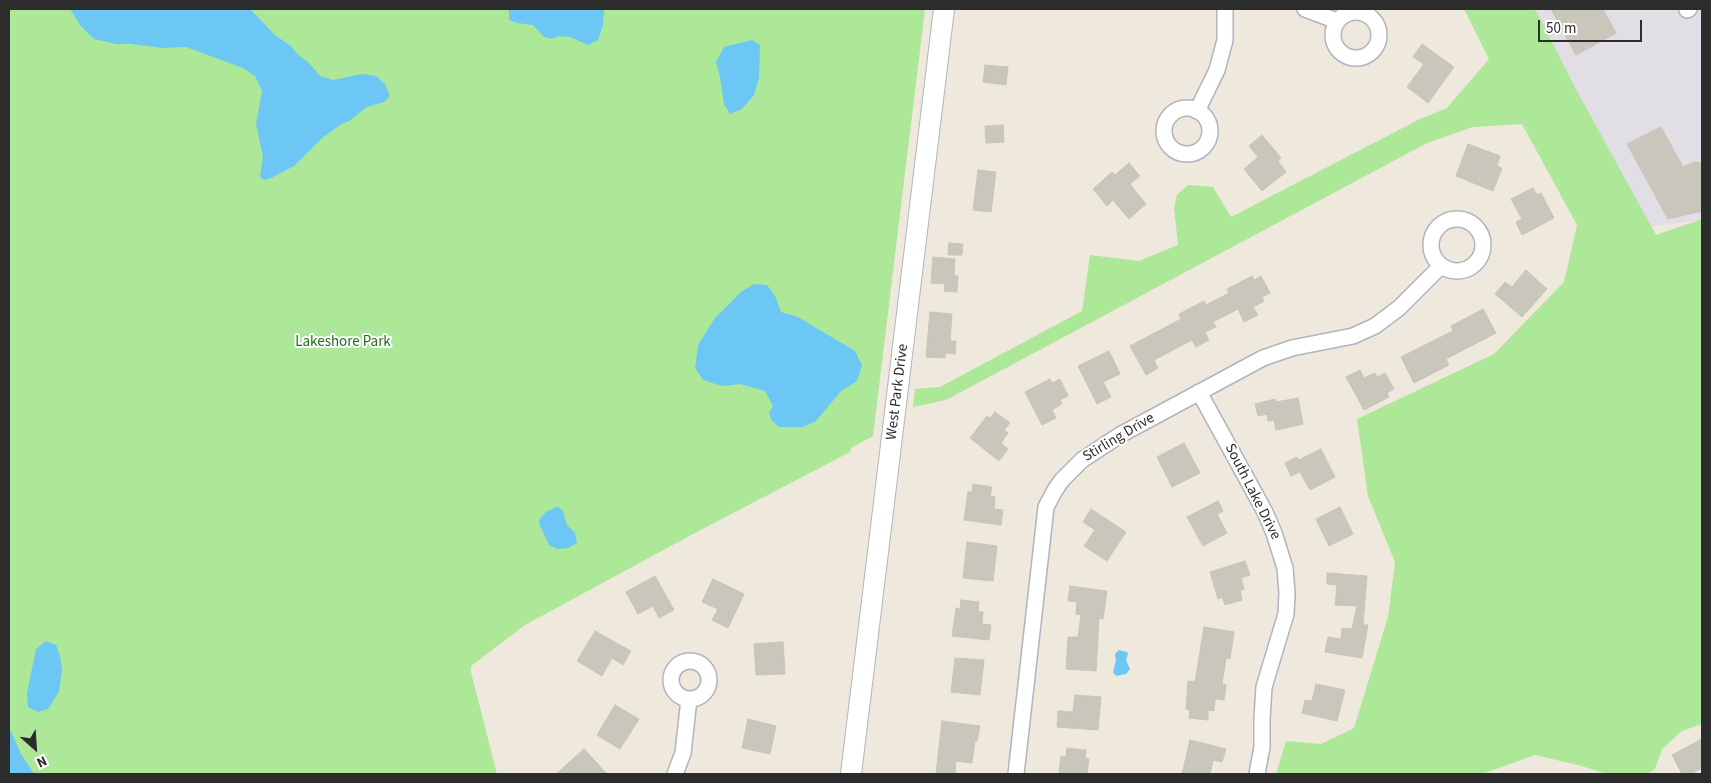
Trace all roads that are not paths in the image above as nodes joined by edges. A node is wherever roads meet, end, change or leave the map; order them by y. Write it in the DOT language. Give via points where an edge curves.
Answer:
graph roads {
  1 [pos="944,9"];
  2 [pos="1225,9"];
  3 [pos="1305,9"];
  4 [pos="1338,21"];
  5 [pos="1197,111"];
  6 [pos="1441,266"];
  7 [pos="1199,392"];
  8 [pos="689,699"];
  9 [pos="675,774"];
  10 [pos="852,774"];
  11 [pos="1016,774"];
  12 [pos="1257,774"];
  1 -- 10 [label="street, West Park Drive"];
  2 -- 5 [label="street" via="1225,40 1217,70"];
  3 -- 4 [label="street"];
  6 -- 7 [label="street, Stirling Drive" via="1399,308 1375,326 1347,338 1282,350"];
  7 -- 11 [label="street, Stirling Drive" via="1095,451 1071,470 1050,499 1046,508"];
  7 -- 12 [label="street, South Lake Drive" via="1265,512 1286,568 1286,614 1264,687 1262,748"];
  8 -- 9 [label="street" via="683,753"];
}
